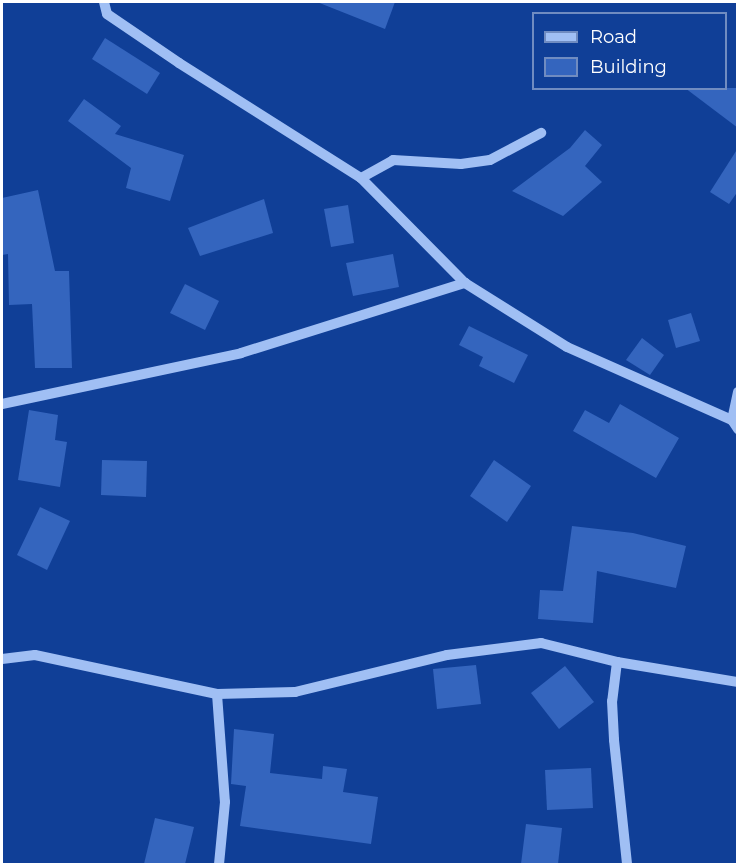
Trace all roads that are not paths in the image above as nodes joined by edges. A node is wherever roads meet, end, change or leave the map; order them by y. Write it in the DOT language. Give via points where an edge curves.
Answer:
graph roads {
  1 [pos="104,2"];
  2 [pos="541,133"];
  3 [pos="361,178"];
  4 [pos="465,283"];
  5 [pos="738,392"];
  6 [pos="2,404"];
  7 [pos="735,424"];
  8 [pos="2,659"];
  9 [pos="617,662"];
  10 [pos="738,682"];
  11 [pos="217,693"];
  12 [pos="219,864"];
  13 [pos="627,864"];
  1 -- 3 [label="street" via="107,14 161,51"];
  2 -- 3 [label="street" via="490,160 461,164 393,160"];
  3 -- 4 [label="street"];
  4 -- 6 [label="street" via="241,353"];
  4 -- 7 [label="street" via="567,347"];
  5 -- 7 [label="street"];
  8 -- 11 [label="street" via="35,655"];
  9 -- 10 [label="street"];
  9 -- 11 [label="street" via="541,643 447,655 295,692"];
  9 -- 13 [label="street" via="612,701"];
  11 -- 12 [label="street" via="225,802"];
}
